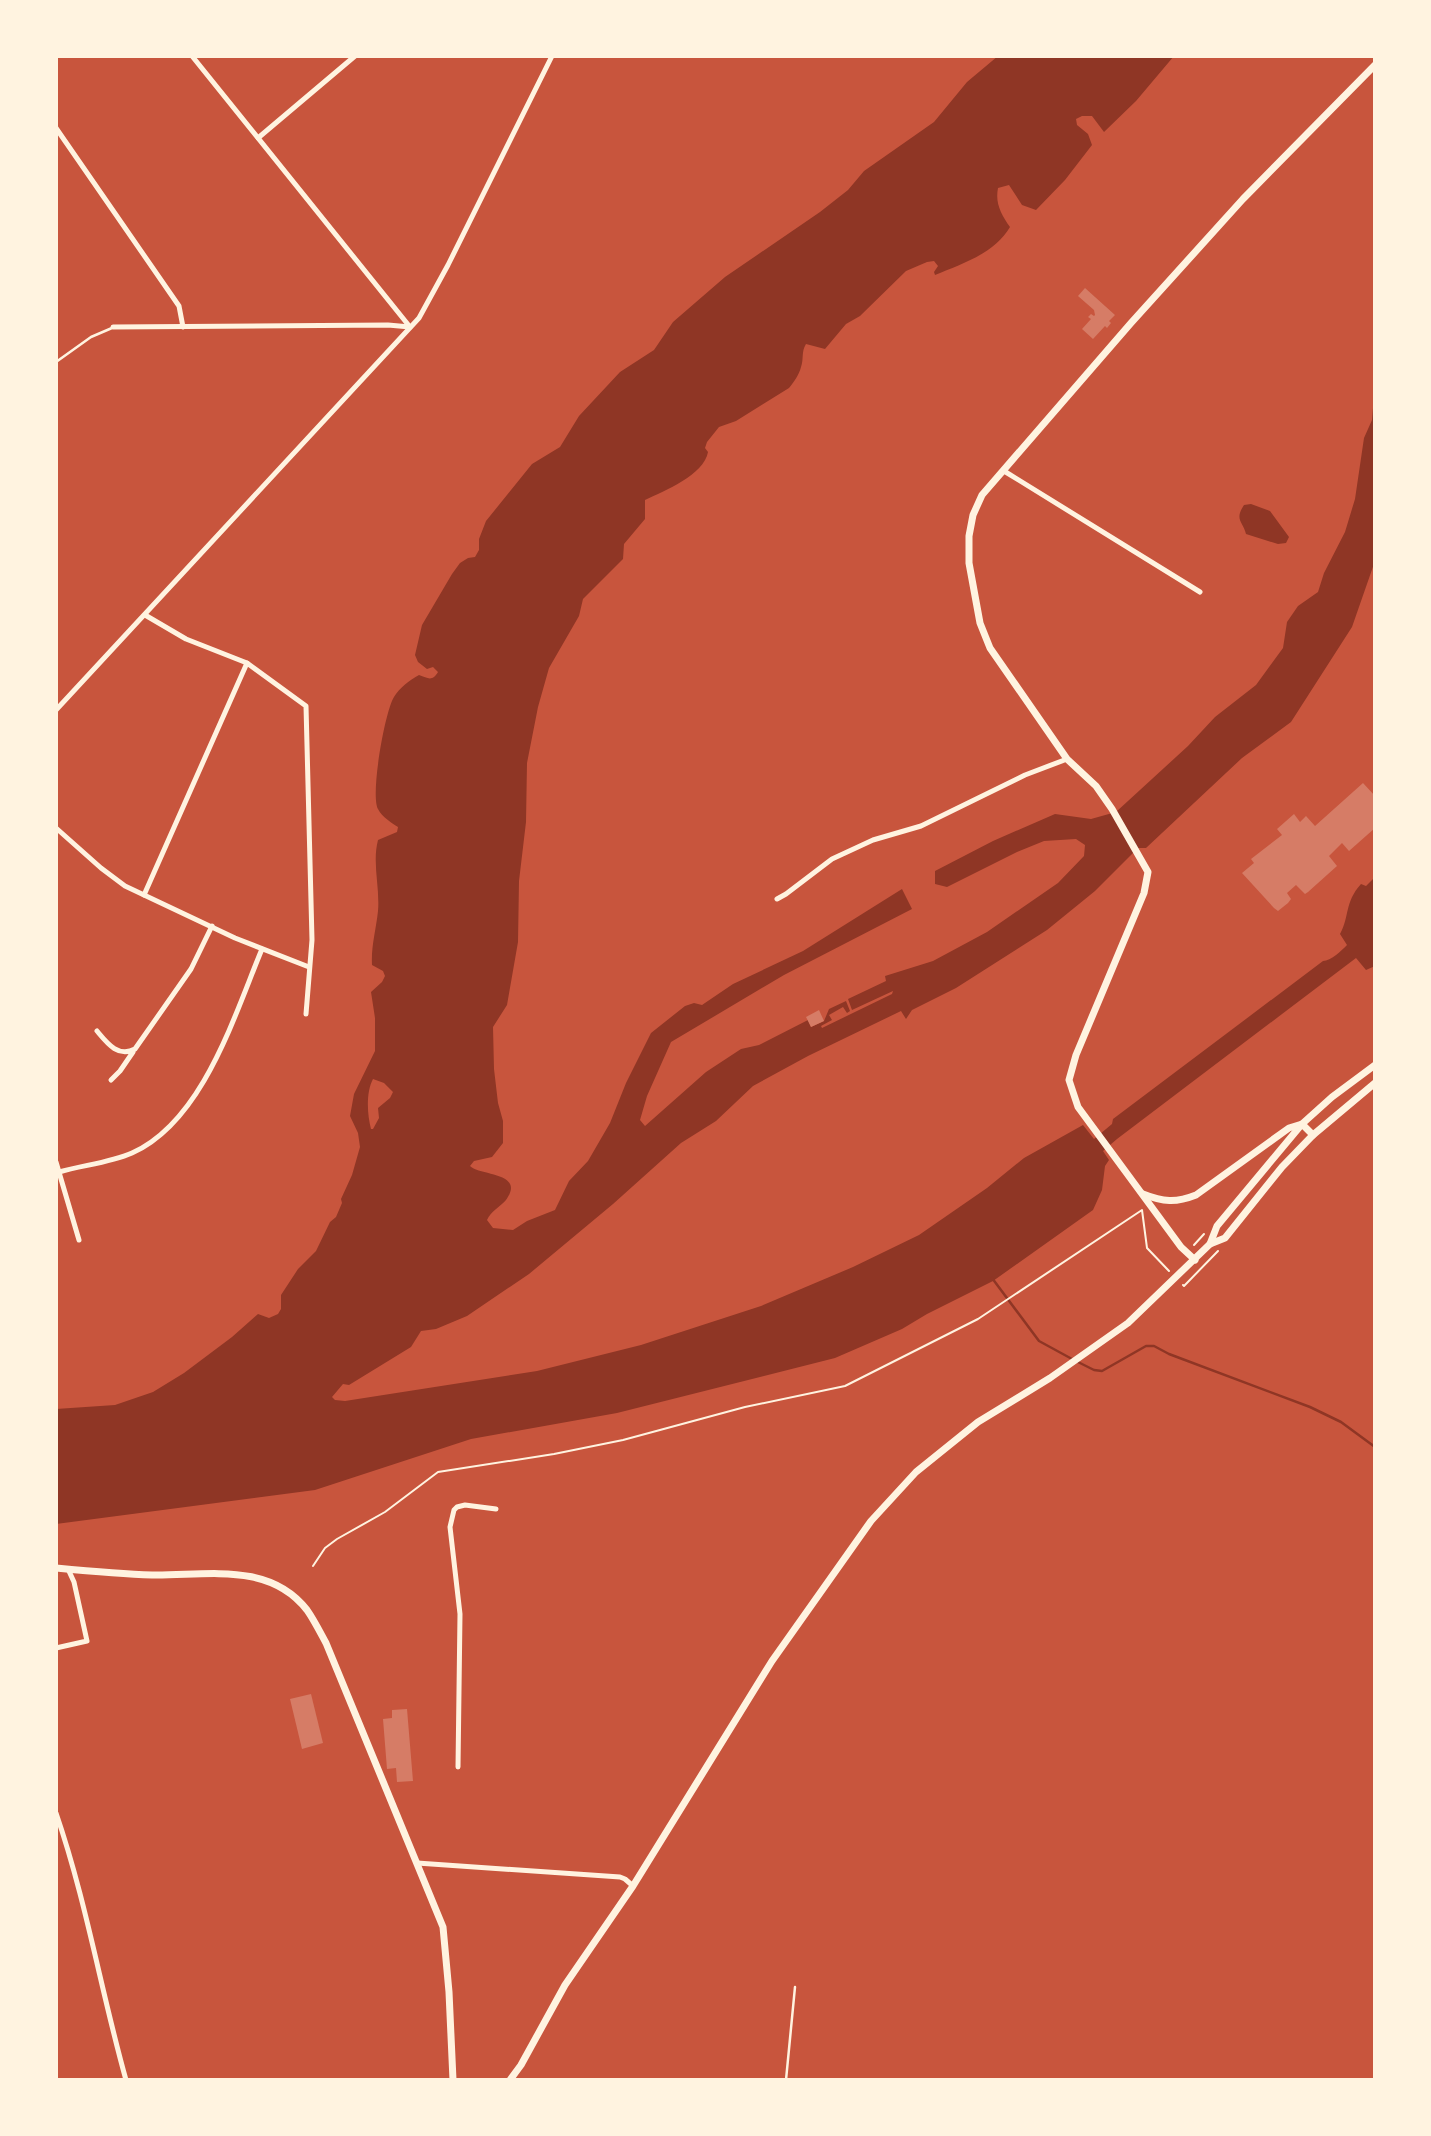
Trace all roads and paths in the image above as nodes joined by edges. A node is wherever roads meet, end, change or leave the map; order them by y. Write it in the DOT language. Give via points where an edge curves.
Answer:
graph roads {
  1 [pos="192,56"];
  2 [pos="355,56"];
  3 [pos="552,56"];
  4 [pos="1375,65"];
  5 [pos="56,128"];
  6 [pos="258,138"];
  7 [pos="113,327"];
  8 [pos="183,327"];
  9 [pos="410,327"];
  10 [pos="56,362"];
  11 [pos="1004,471"];
  12 [pos="1200,592"];
  13 [pos="145,615"];
  14 [pos="247,663"];
  15 [pos="56,710"];
  16 [pos="1067,759"];
  17 [pos="56,828"];
  18 [pos="144,895"];
  19 [pos="777,899"];
  20 [pos="212,926"];
  21 [pos="262,949"];
  22 [pos="309,967"];
  23 [pos="306,1014"];
  24 [pos="97,1031"];
  25 [pos="135,1049"];
  26 [pos="1375,1065"];
  27 [pos="111,1080"];
  28 [pos="1375,1083"];
  29 [pos="1302,1125"];
  30 [pos="1313,1135"];
  31 [pos="56,1162"];
  32 [pos="59,1172"];
  33 [pos="1143,1194"];
  34 [pos="79,1240"];
  35 [pos="1210,1244"];
  36 [pos="1195,1260"];
  37 [pos="1169,1272"];
  38 [pos="496,1509"];
  39 [pos="313,1566"];
  40 [pos="56,1568"];
  41 [pos="68,1569"];
  42 [pos="56,1648"];
  43 [pos="457,1767"];
  44 [pos="56,1813"];
  45 [pos="417,1863"];
  46 [pos="633,1886"];
  47 [pos="795,1987"];
  48 [pos="521,2066"];
  49 [pos="126,2080"];
  50 [pos="453,2080"];
  51 [pos="510,2080"];
  52 [pos="518,2080"];
  53 [pos="786,2080"];
  1 -- 6 [label="street"];
  2 -- 6 [label="street"];
  3 -- 9 [label="street" via="448,265"];
  4 -- 11 [label="street" via="1243,199"];
  5 -- 8 [label="street" via="179,306"];
  6 -- 9 [label="street"];
  7 -- 8 [label="street"];
  7 -- 10 [label="lane"];
  8 -- 9 [label="street"];
  9 -- 13 [label="street"];
  11 -- 12 [label="street"];
  11 -- 16 [label="street" via="982,495 973,515 969,563 974,598 990,648"];
  13 -- 14 [label="street" via="186,639"];
  13 -- 15 [label="street"];
  14 -- 18 [label="street"];
  14 -- 22 [label="street" via="306,706"];
  16 -- 19 [label="street" via="921,826 831,859"];
  16 -- 33 [label="street" via="1096,786 1148,872 1144,893 1069,1080 1078,1107"];
  17 -- 18 [label="street" via="120,884"];
  18 -- 20 [label="street"];
  20 -- 21 [label="street"];
  20 -- 25 [label="street" via="191,969"];
  21 -- 22 [label="street"];
  21 -- 32 [label="street" via="219,1053 176,1120 135,1152"];
  22 -- 23 [label="street"];
  24 -- 25 [label="street" via="120,1052"];
  25 -- 27 [label="street"];
  26 -- 29 [label="street"];
  28 -- 30 [label="street"];
  29 -- 30 [label="street"];
  29 -- 33 [label="street" via="1289,1128 1196,1195 1172,1202"];
  29 -- 35 [label="street" via="1217,1226"];
  30 -- 35 [label="street" via="1225,1238"];
  31 -- 32 [label="street"];
  32 -- 34 [label="street"];
  33 -- 36 [label="street"];
  35 -- 36 [label="street"];
  36 -- 46 [label="street" via="1128,1323 978,1422 916,1472 872,1521 772,1661"];
  37 -- 39 [label="path" via="1147,1248 1142,1210 978,1319 845,1385 609,1443 439,1472 385,1512 337,1539"];
  38 -- 43 [label="street" via="457,1507 450,1527 460,1614"];
  40 -- 41 [label="street"];
  41 -- 42 [label="street" via="87,1641"];
  41 -- 45 [label="street" via="153,1575 243,1574 281,1587 297,1599 326,1643"];
  44 -- 49 [label="street"];
  45 -- 46 [label="street" via="620,1877"];
  45 -- 50 [label="street" via="444,1934"];
  46 -- 48 [label="street" via="565,1985"];
  47 -- 53 [label="lane"];
  48 -- 51 [label="street"];
  48 -- 52 [label="street"];
}
